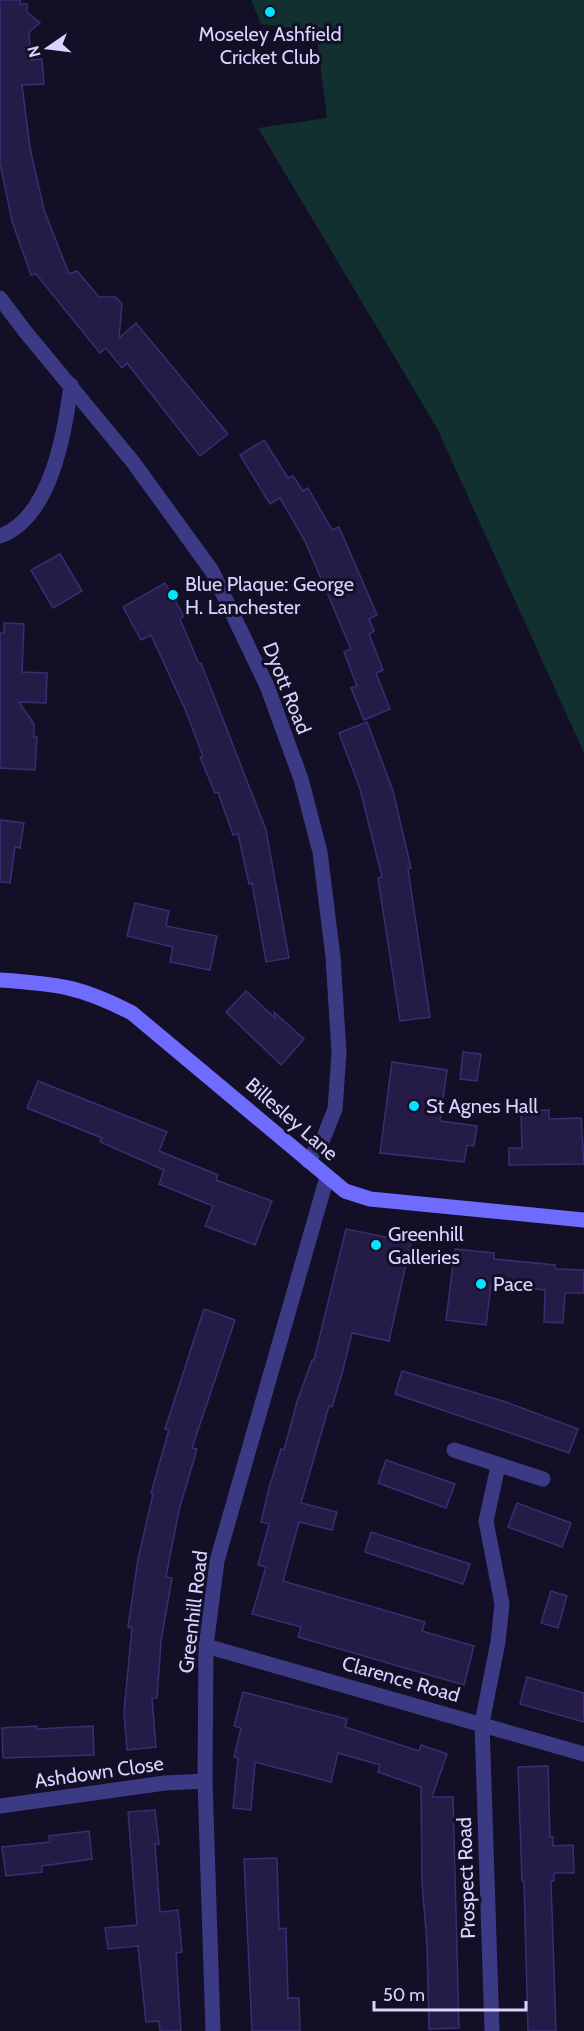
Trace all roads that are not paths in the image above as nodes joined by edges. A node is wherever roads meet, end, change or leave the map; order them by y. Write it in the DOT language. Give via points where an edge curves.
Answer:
graph roads {
  1 [pos="0,297"];
  2 [pos="71,385"];
  3 [pos="0,536"];
  4 [pos="0,980"];
  5 [pos="308,1161"];
  6 [pos="327,1177"];
  7 [pos="584,1220"];
  8 [pos="454,1450"];
  9 [pos="498,1466"];
  10 [pos="543,1479"];
  11 [pos="206,1646"];
  12 [pos="482,1724"];
  13 [pos="584,1754"];
  14 [pos="205,1781"];
  15 [pos="0,1806"];
  16 [pos="213,2031"];
  17 [pos="492,2031"];
  1 -- 2 [label="street, Dyott Road"];
  2 -- 3 [label="street" via="66,423 48,483 32,513"];
  2 -- 5 [label="street, Dyott Road" via="212,571 267,686 301,779 320,852 333,957 339,1053 335,1110"];
  4 -- 5 [label="street, Billesley Lane" via="68,986 132,1013"];
  5 -- 6 [label="street, Billesley Lane"];
  6 -- 7 [label="street, Billesley Lane" via="345,1191 370,1199"];
  6 -- 11 [label="street, Greenhill Road" via="217,1561"];
  8 -- 9 [label="street"];
  9 -- 10 [label="street"];
  9 -- 12 [label="street, Prospect Road" via="486,1521 501,1604"];
  11 -- 12 [label="street, Clarence Road"];
  11 -- 14 [label="street, Greenhill Road"];
  12 -- 13 [label="street, Clarence Road"];
  12 -- 17 [label="street, Prospect Road"];
  14 -- 15 [label="street, Ashdown Close"];
  14 -- 16 [label="street, Greenhill Road"];
}
